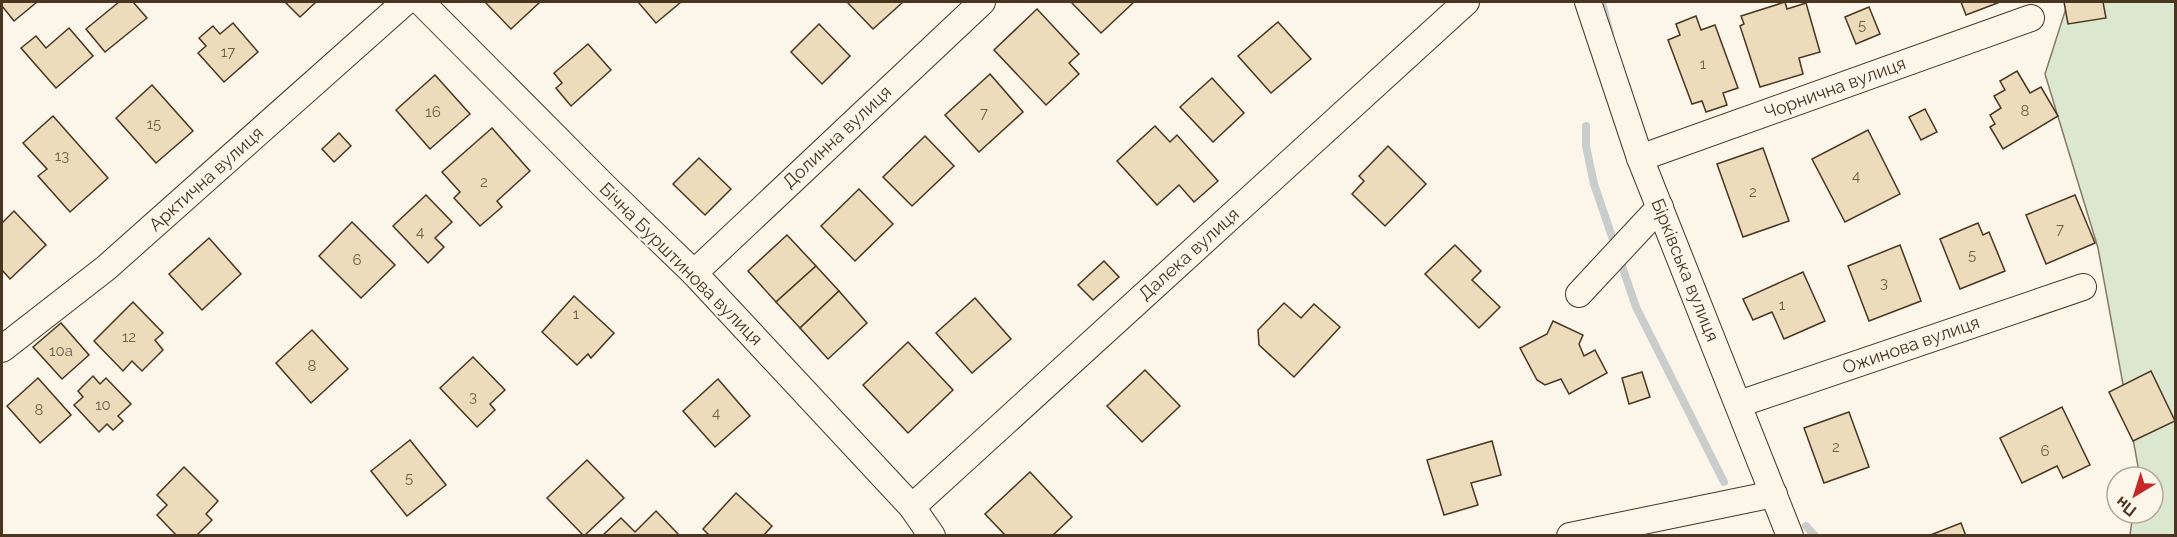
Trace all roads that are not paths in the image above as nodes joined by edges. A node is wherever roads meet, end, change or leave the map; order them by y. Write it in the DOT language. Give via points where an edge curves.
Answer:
graph roads {
  1 [pos="405,2"];
  2 [pos="422,2"];
  3 [pos="982,2"];
  4 [pos="1466,2"];
  5 [pos="1588,2"];
  6 [pos="2031,18"];
  7 [pos="1640,158"];
  8 [pos="1660,207"];
  9 [pos="694,273"];
  10 [pos="2083,287"];
  11 [pos="1579,294"];
  12 [pos="2,349"];
  13 [pos="1739,404"];
  14 [pos="1774,494"];
  15 [pos="912,507"];
  16 [pos="932,536"];
  17 [pos="1570,536"];
  18 [pos="1790,536"];
  1 -- 12 [label="street, Арктична вулиця" via="106,268"];
  2 -- 9 [label="street, Бічна Бурштинова вулиця"];
  3 -- 9 [label="street, Долинна вулиця"];
  4 -- 15 [label="street, Далека вулиця"];
  5 -- 7 [label="street, Бірківська вулиця"];
  6 -- 7 [label="street, Чорнична вулиця"];
  7 -- 8 [label="street, Бірківська вулиця"];
  8 -- 11 [label="street"];
  8 -- 13 [label="street, Бірківська вулиця"];
  9 -- 15 [label="street, Бічна Бурштинова вулиця"];
  10 -- 13 [label="street, Ожинова вулиця"];
  13 -- 14 [label="street, Бірківська вулиця"];
  14 -- 17 [label="street"];
  14 -- 18 [label="street, Бірківська вулиця"];
  15 -- 16 [label="street, Бічна Бурштинова вулиця"];
}
